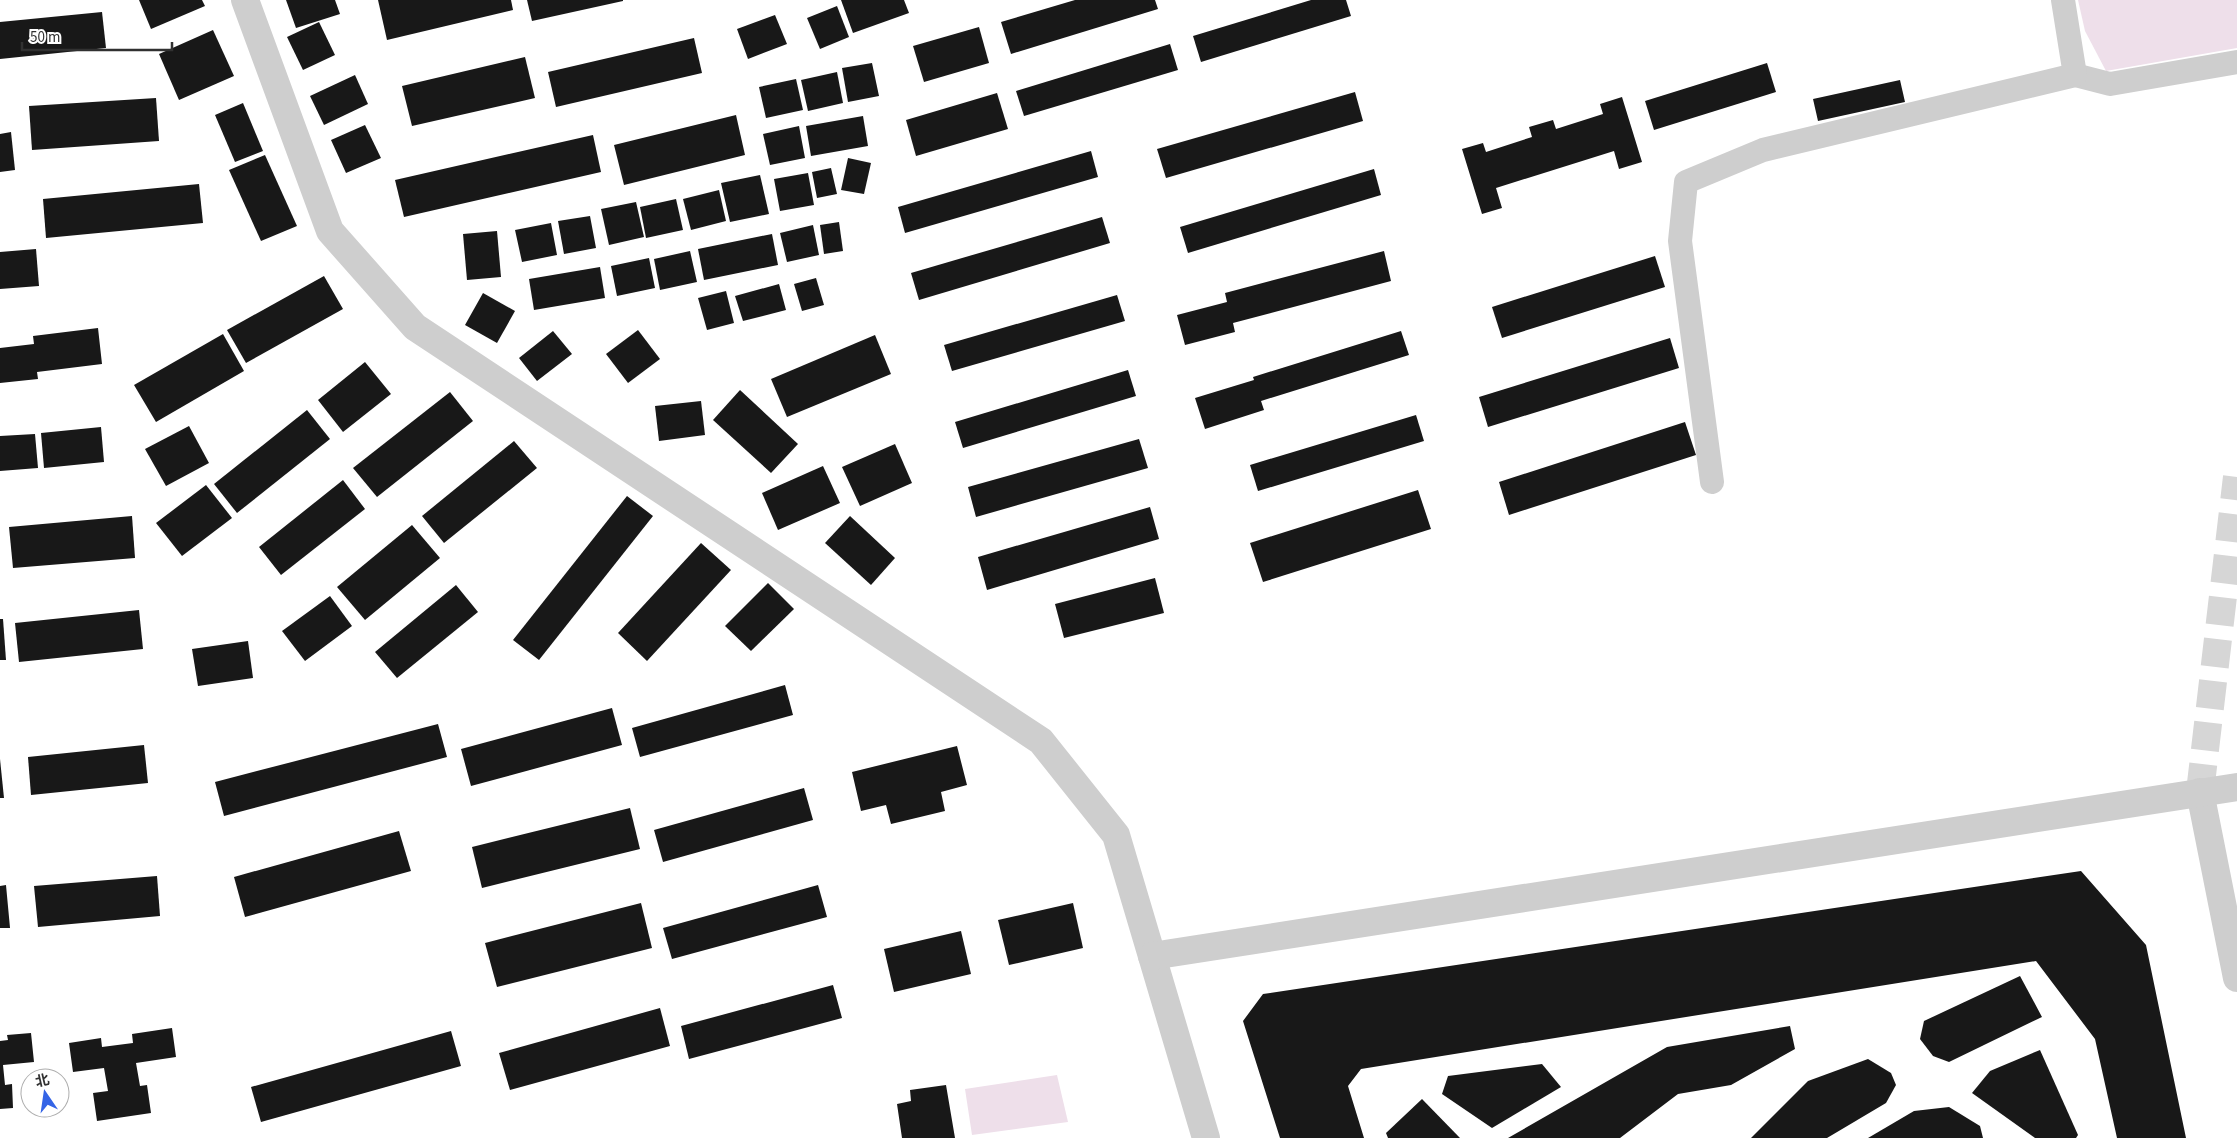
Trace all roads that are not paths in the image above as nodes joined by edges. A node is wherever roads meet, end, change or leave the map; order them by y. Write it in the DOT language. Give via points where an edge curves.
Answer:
graph roads {
  1 [pos="245,0"];
  2 [pos="2063,0"];
  3 [pos="2237,62"];
  4 [pos="2075,75"];
  5 [pos="1712,482"];
  6 [pos="2237,787"];
  7 [pos="2200,792"];
  8 [pos="1152,956"];
  9 [pos="2237,978"];
  10 [pos="1206,1138"];
  1 -- 8 [label="street" via="330,231 415,328 1041,741 1116,835"];
  2 -- 4 [label="street"];
  3 -- 4 [label="street" via="2110,84"];
  4 -- 5 [label="street" via="1763,150 1686,182 1680,241"];
  6 -- 7 [label="street"];
  7 -- 8 [label="street"];
  7 -- 9 [label="street"];
  8 -- 10 [label="street"];
}
